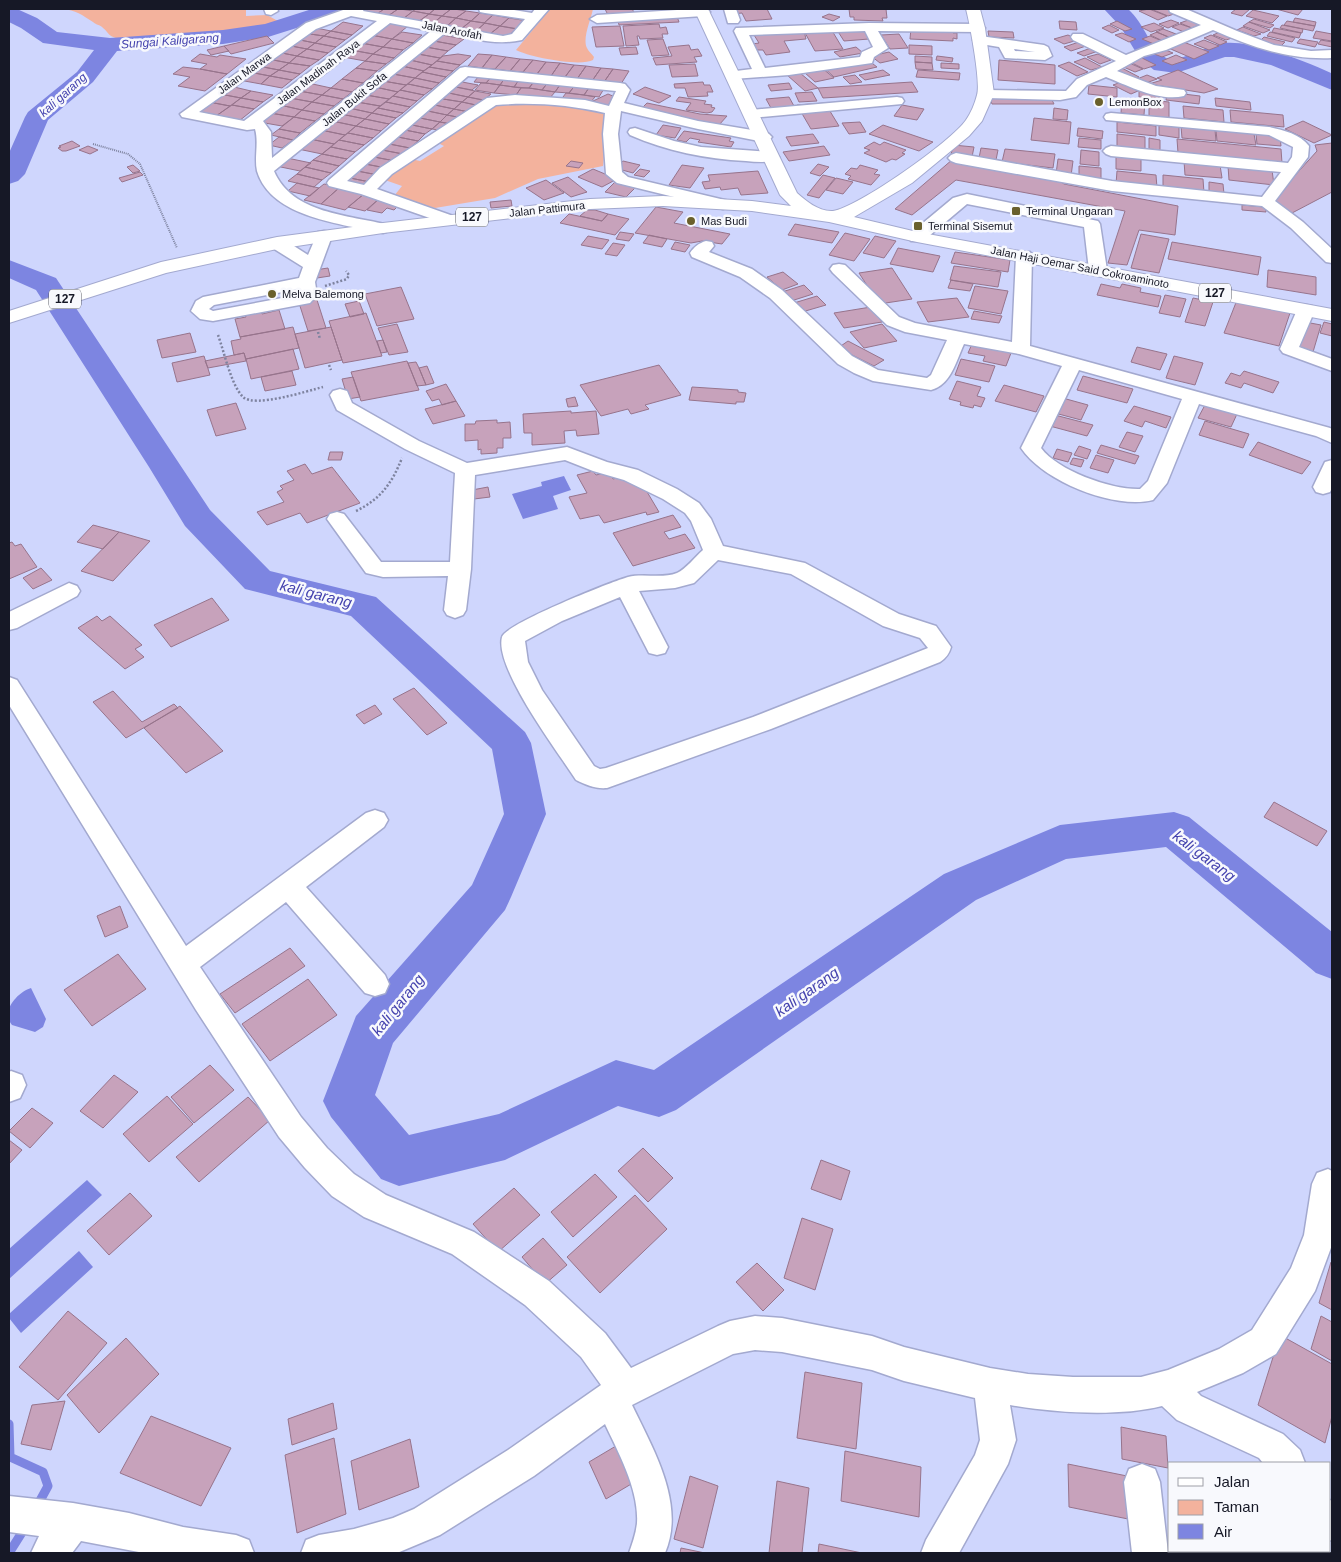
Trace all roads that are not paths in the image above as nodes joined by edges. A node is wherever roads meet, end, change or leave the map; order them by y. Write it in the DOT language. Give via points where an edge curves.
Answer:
graph roads {
  1 [pos="486,9"];
  2 [pos="973,9"];
  3 [pos="1175,9"];
  4 [pos="354,10"];
  5 [pos="702,10"];
  6 [pos="899,12"];
  7 [pos="538,13"];
  8 [pos="389,18"];
  9 [pos="598,19"];
  10 [pos="1214,25"];
  11 [pos="870,27"];
  12 [pos="902,27"];
  13 [pos="443,28"];
  14 [pos="979,34"];
  15 [pos="1078,37"];
  16 [pos="1005,44"];
  17 [pos="1332,54"];
  18 [pos="1125,60"];
  19 [pos="760,72"];
  20 [pos="1106,72"];
  21 [pos="733,75"];
  22 [pos="1179,93"];
  23 [pos="986,94"];
  24 [pos="1110,98"];
  25 [pos="897,101"];
  26 [pos="615,108"];
  27 [pos="751,114"];
  28 [pos="1111,117"];
  29 [pos="247,126"];
  30 [pos="635,132"];
  31 [pos="764,137"];
  32 [pos="1111,152"];
  33 [pos="771,157"];
  34 [pos="956,158"];
  35 [pos="1292,168"];
  36 [pos="266,171"];
  37 [pos="1112,186"];
  38 [pos="367,191"];
  39 [pos="789,195"];
  40 [pos="1266,202"];
  41 [pos="723,204"];
  42 [pos="752,206"];
  43 [pos="829,217"];
  44 [pos="450,220"];
  45 [pos="383,228"];
  46 [pos="324,236"];
  47 [pos="917,237"];
  48 [pos="277,243"];
  49 [pos="706,246"];
  50 [pos="1024,256"];
  51 [pos="1332,258"];
  52 [pos="311,264"];
  53 [pos="839,269"];
  54 [pos="1098,270"];
  55 [pos="306,285"];
  56 [pos="1306,310"];
  57 [pos="1332,315"];
  58 [pos="9,317"];
  59 [pos="958,337"];
  60 [pos="1021,349"];
  61 [pos="1072,364"];
  62 [pos="1332,365"];
  63 [pos="334,391"];
  64 [pos="1193,396"];
  65 [pos="1332,437"];
  66 [pos="1332,466"];
  67 [pos="465,470"];
  68 [pos="1322,487"];
  69 [pos="337,519"];
  70 [pos="714,552"];
  71 [pos="460,569"];
  72 [pos="626,587"];
  73 [pos="69,591"];
  74 [pos="455,610"];
  75 [pos="9,622"];
  76 [pos="657,647"];
  77 [pos="9,686"];
  78 [pos="17,715"];
  79 [pos="375,820"];
  80 [pos="288,885"];
  81 [pos="183,964"];
  82 [pos="375,984"];
  83 [pos="1328,1184"];
  84 [pos="990,1385"];
  85 [pos="1168,1387"];
  86 [pos="618,1394"];
  87 [pos="1286,1462"];
  88 [pos="1142,1482"];
  89 [pos="9,1514"];
  90 [pos="57,1531"];
  91 [pos="236,1553"];
  92 [pos="319,1553"];
  93 [pos="647,1553"];
  94 [pos="939,1553"];
  95 [pos="1150,1553"];
  1 -- 7 [label="street"];
  2 -- 14 [label="main road"];
  3 -- 10 [label="street"];
  4 -- 8 [label="street, Jalan Arofah"];
  4 -- 29 [label="street, Jalan Marwa" via="311,26 187,114"];
  5 -- 9 [label="street"];
  5 -- 21 [label="main road"];
  6 -- 12 [label="street"];
  7 -- 13 [label="street, Jalan Arofah" via="516,37 509,40"];
  8 -- 13 [label="street, Jalan Arofah"];
  8 -- 29 [label="street, Jalan Madinah Raya"];
  10 -- 17 [label="street" via="1276,49 1309,55"];
  10 -- 18 [label="street"];
  11 -- 12 [label="street"];
  11 -- 19 [label="street" via="881,48 867,55 867,60"];
  11 -- 19 [label="street" via="742,31"];
  12 -- 14 [label="street"];
  13 -- 36 [label="street, Jalan Bukit Sofa"];
  14 -- 16 [label="street"];
  14 -- 23 [label="main road"];
  15 -- 18 [label="street"];
  18 -- 20 [label="street"];
  19 -- 21 [label="street"];
  20 -- 22 [label="street" via="1154,90"];
  20 -- 23 [label="street" via="1077,85 1071,94"];
  21 -- 27 [label="main road"];
  23 -- 43 [label="main road" via="974,121 963,133 906,179 850,212"];
  24 -- 28 [label="street"];
  25 -- 27 [label="street"];
  26 -- 31 [label="street"];
  26 -- 38 [label="street" via="525,99 492,101 386,171"];
  26 -- 38 [label="street" via="623,90 620,86 465,71 335,183"];
  26 -- 41 [label="street" via="611,155 614,174 623,180"];
  27 -- 31 [label="main road"];
  28 -- 32 [label="street"];
  28 -- 35 [label="street" via="1279,133 1301,146 1300,157"];
  29 -- 36 [label="street" via="258,124 263,129"];
  30 -- 33 [label="street" via="662,144 710,155"];
  31 -- 33 [label="main road"];
  32 -- 35 [label="street"];
  32 -- 37 [label="street"];
  33 -- 39 [label="main road"];
  34 -- 37 [label="street"];
  35 -- 40 [label="street"];
  36 -- 45 [label="street" via="274,191 287,202 306,210"];
  37 -- 40 [label="street"];
  38 -- 44 [label="street"];
  39 -- 42 [label="main road" via="775,204"];
  39 -- 43 [label="main road" via="803,208"];
  40 -- 51 [label="street" via="1297,224"];
  41 -- 42 [label="main road, Jalan Pattimura / 127"];
  41 -- 44 [label="main road, Jalan Pattimura / 127" via="617,202"];
  42 -- 43 [label="main road, Jalan Pattimura / 127"];
  43 -- 47 [label="main road, Jalan Haji Oemar Said Cokroaminoto / 127"];
  44 -- 45 [label="main road, Jalan Pattimura / 127"];
  45 -- 46 [label="main road, Jalan Pattimura / 127"];
  46 -- 48 [label="main road, Jalan Pattimura / 127"];
  46 -- 52 [label="street"];
  47 -- 50 [label="main road, Jalan Haji Oemar Said Cokroaminoto / 127"];
  47 -- 54 [label="street" via="959,201 967,199 1092,224"];
  48 -- 52 [label="street"];
  48 -- 58 [label="main road, Jalan Pattimura / 127" via="183,262"];
  49 -- 59 [label="street" via="698,253 746,273 776,294 845,360 873,374 931,384 939,378"];
  50 -- 54 [label="main road, Jalan Haji Oemar Said Cokroaminoto / 127"];
  50 -- 60 [label="street"];
  52 -- 55 [label="street"];
  53 -- 59 [label="street" via="893,321"];
  54 -- 56 [label="main road, Jalan Haji Oemar Said Cokroaminoto / 127"];
  55 -- 55 [label="street" via="308,294 296,302 213,316 200,311 209,300"];
  56 -- 57 [label="main road, Jalan Haji Oemar Said Cokroaminoto / 127"];
  56 -- 62 [label="street" via="1289,349"];
  59 -- 60 [label="street"];
  60 -- 61 [label="street"];
  61 -- 64 [label="street"];
  61 -- 64 [label="street" via="1030,448 1044,462 1072,478 1119,494 1146,495 1157,483"];
  63 -- 67 [label="street" via="344,406 408,443"];
  64 -- 65 [label="street"];
  66 -- 68 [label="street"];
  67 -- 70 [label="street" via="567,454 631,475 692,508 701,519"];
  67 -- 71 [label="street"];
  69 -- 71 [label="street" via="374,568"];
  70 -- 72 [label="street" via="686,578"];
  70 -- 72 [label="street" via="784,564 812,575 891,620 928,632 938,642 938,652 762,723 598,779 585,773 532,694 516,662 513,636 583,602"];
  71 -- 74 [label="street"];
  72 -- 76 [label="street"];
  73 -- 75 [label="street"];
  77 -- 78 [label="street"];
  78 -- 81 [label="street"];
  79 -- 80 [label="street"];
  80 -- 81 [label="street"];
  80 -- 82 [label="street"];
  81 -- 86 [label="street" via="290,1127 343,1185 375,1206 463,1244 537,1293 593,1345"];
  83 -- 85 [label="street" via="1320,1235 1303,1279 1264,1342 1231,1361"];
  84 -- 85 [label="street" via="1097,1395 1141,1394"];
  84 -- 86 [label="street" via="872,1353 755,1333 730,1338"];
  84 -- 94 [label="street" via="998,1440 990,1464"];
  85 -- 87 [label="street" via="1189,1408 1271,1446"];
  86 -- 92 [label="street" via="521,1463 426,1522 394,1536"];
  86 -- 93 [label="street" via="652,1496 656,1522"];
  88 -- 95 [label="street"];
  89 -- 90 [label="street"];
  90 -- 91 [label="street" via="129,1531 182,1546"];
}
